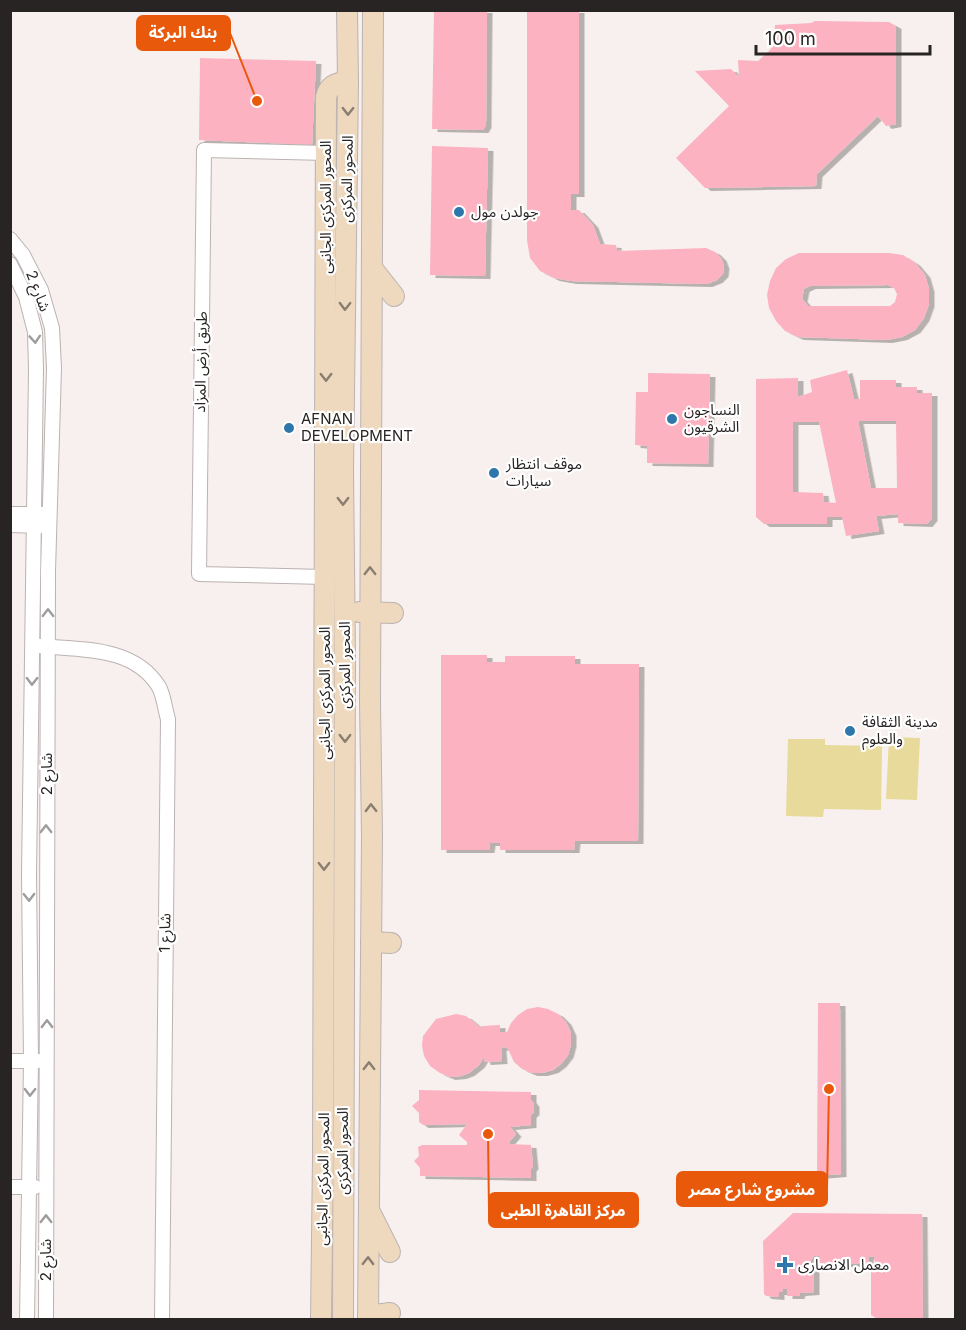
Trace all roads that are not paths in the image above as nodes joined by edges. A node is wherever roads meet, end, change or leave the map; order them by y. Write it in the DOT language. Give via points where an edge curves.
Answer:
graph roads {
  1 [pos="346,10"];
  2 [pos="373,10"];
  3 [pos="373,45"];
  4 [pos="348,46"];
  5 [pos="348,82"];
  6 [pos="327,153"];
  7 [pos="10,239"];
  8 [pos="23,255"];
  9 [pos="10,264"];
  10 [pos="372,268"];
  11 [pos="394,296"];
  12 [pos="326,448"];
  13 [pos="343,461"];
  14 [pos="10,514"];
  15 [pos="41,520"];
  16 [pos="10,525"];
  17 [pos="325,577"];
  18 [pos="370,612"];
  19 [pos="344,613"];
  20 [pos="393,613"];
  21 [pos="32,646"];
  22 [pos="48,647"];
  23 [pos="372,835"];
  24 [pos="344,856"];
  25 [pos="370,913"];
  26 [pos="343,933"];
  27 [pos="371,942"];
  28 [pos="391,943"];
  29 [pos="10,1061"];
  30 [pos="31,1061"];
  31 [pos="47,1062"];
  32 [pos="10,1187"];
  33 [pos="29,1187"];
  34 [pos="46,1187"];
  35 [pos="369,1210"];
  36 [pos="390,1252"];
  37 [pos="390,1313"];
  38 [pos="342,1318"];
  39 [pos="368,1318"];
  40 [pos="27,1320"];
  41 [pos="46,1320"];
  42 [pos="162,1320"];
  43 [pos="321,1320"];
  1 -- 4 [label="main road, المحور المركزى"];
  2 -- 3 [label="main road, المحور المركزى"];
  3 -- 4 [label="main road" via="360,40"];
  3 -- 10 [label="main road, المحور المركزى"];
  4 -- 5 [label="main road, المحور المركزى"];
  5 -- 6 [label="main road, المحور المركزى الجانبى" via="335,84 327,91"];
  5 -- 13 [label="main road, المحور المركزى, one-way"];
  6 -- 12 [label="main road, المحور المركزى الجانبى, one-way"];
  6 -- 17 [label="street, طريق أرض المزاد" via="204,150 199,574"];
  7 -- 8 [label="street, شارع 2"];
  8 -- 9 [label="street"];
  8 -- 15 [label="street, شارع 2" via="41,290 52,328 54,368"];
  9 -- 15 [label="street, شارع 2, one-way" via="26,297 35,332"];
  10 -- 11 [label="main road"];
  18 -- 10 [label="main road, المحور المركزى, one-way"];
  12 -- 13 [label="main road"];
  12 -- 17 [label="main road, المحور المركزى الجانبى"];
  13 -- 19 [label="main road, المحور المركزى, one-way"];
  14 -- 15 [label="street"];
  15 -- 16 [label="street"];
  15 -- 21 [label="street, شارع 2"];
  22 -- 15 [label="street, شارع 2, one-way"];
  17 -- 43 [label="main road, المحور المركزى الجانبى, one-way"];
  18 -- 19 [label="main road"];
  18 -- 20 [label="main road"];
  23 -- 18 [label="main road, المحور المركزى, one-way"];
  19 -- 24 [label="main road, المحور المركزى, one-way"];
  21 -- 22 [label="street, شارع 1"];
  21 -- 30 [label="street, شارع 2, one-way"];
  31 -- 22 [label="street, شارع 2, one-way"];
  22 -- 42 [label="street, شارع 1" via="108,652 138,664 159,688 168,719"];
  23 -- 24 [label="main road" via="362,861 353,862"];
  23 -- 25 [label="main road, المحور المركزى"];
  24 -- 26 [label="main road, المحور المركزى"];
  25 -- 26 [label="main road" via="365,908 354,908"];
  25 -- 27 [label="main road, المحور المركزى"];
  26 -- 38 [label="main road, المحور المركزى"];
  27 -- 28 [label="main road"];
  35 -- 27 [label="main road, المحور المركزى, one-way"];
  29 -- 30 [label="street"];
  30 -- 31 [label="street"];
  30 -- 33 [label="street, شارع 2, one-way"];
  31 -- 34 [label="street, شارع 2"];
  32 -- 33 [label="street"];
  33 -- 34 [label="street"];
  33 -- 40 [label="street, شارع 2"];
  41 -- 34 [label="street, شارع 2, one-way"];
  35 -- 36 [label="main road"];
  39 -- 35 [label="main road, المحور المركزى, one-way"];
  37 -- 39 [label="main road"];
}
